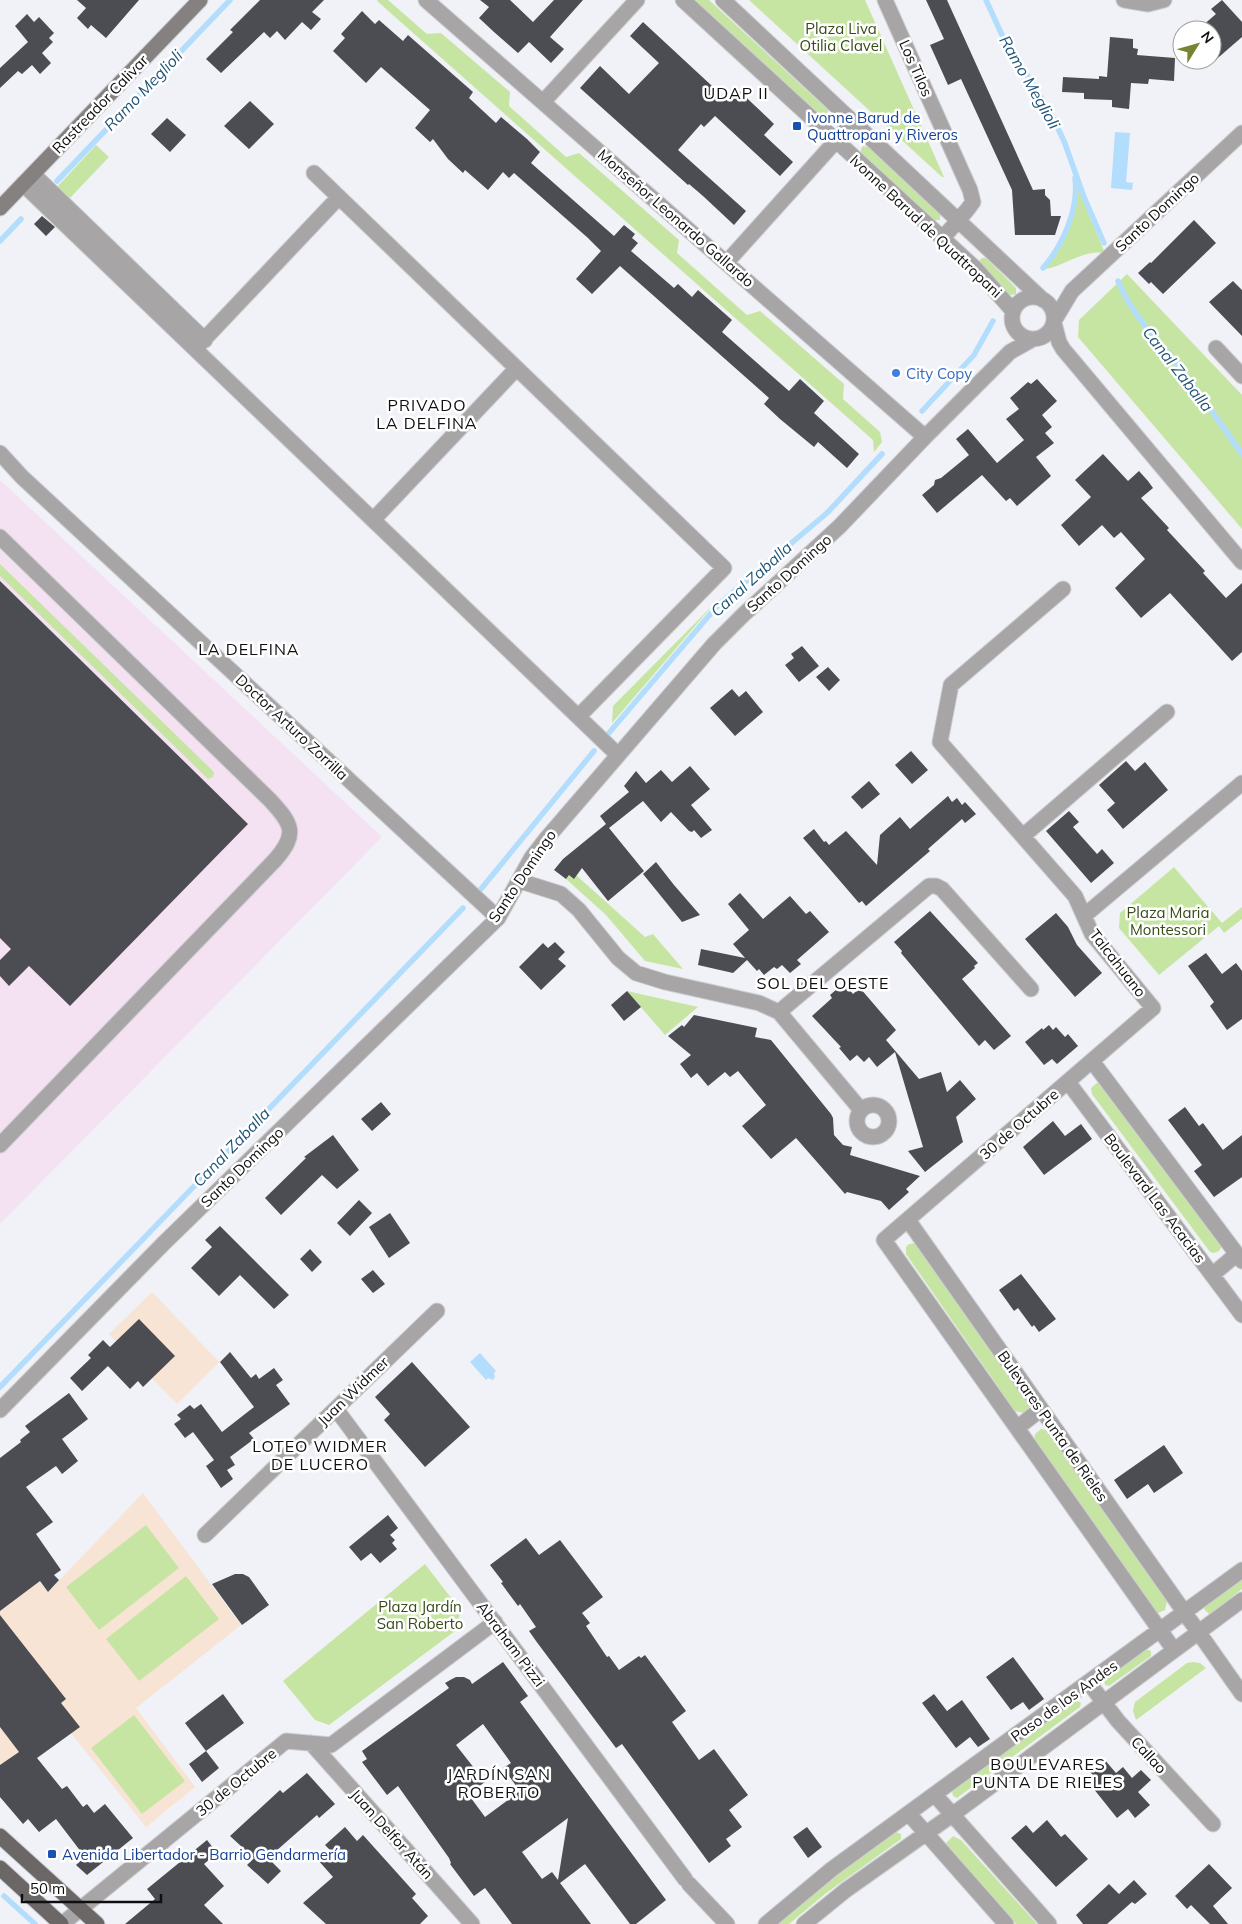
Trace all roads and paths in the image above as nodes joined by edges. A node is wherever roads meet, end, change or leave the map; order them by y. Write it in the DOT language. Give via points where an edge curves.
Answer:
graph roads {
  1 [pos="200,0"];
  2 [pos="426,0"];
  3 [pos="637,0"];
  4 [pos="683,0"];
  5 [pos="722,0"];
  6 [pos="886,0"];
  7 [pos="1124,0"];
  8 [pos="1164,0"];
  9 [pos="543,102"];
  10 [pos="853,122"];
  11 [pos="1242,133"];
  12 [pos="836,141"];
  13 [pos="314,173"];
  14 [pos="28,179"];
  15 [pos="339,197"];
  16 [pos="0,208"];
  17 [pos="959,220"];
  18 [pos="942,239"];
  19 [pos="726,262"];
  20 [pos="1072,291"];
  21 [pos="1044,300"];
  22 [pos="1013,317"];
  23 [pos="1054,322"];
  24 [pos="1037,339"];
  25 [pos="200,345"];
  26 [pos="1216,348"];
  27 [pos="1063,349"];
  28 [pos="1010,352"];
  29 [pos="516,369"];
  30 [pos="1242,376"];
  31 [pos="925,437"];
  32 [pos="0,453"];
  33 [pos="373,520"];
  34 [pos="0,537"];
  35 [pos="1242,562"];
  36 [pos="1063,589"];
  37 [pos="1167,712"];
  38 [pos="578,718"];
  39 [pos="617,754"];
  40 [pos="1242,783"];
  41 [pos="1023,836"];
  42 [pos="520,881"];
  43 [pos="1085,915"];
  44 [pos="498,918"];
  45 [pos="1031,989"];
  46 [pos="1153,1008"];
  47 [pos="779,1012"];
  48 [pos="1092,1061"];
  49 [pos="1068,1082"];
  50 [pos="861,1110"];
  51 [pos="0,1145"];
  52 [pos="908,1220"];
  53 [pos="884,1240"];
  54 [pos="1240,1258"];
  55 [pos="1212,1274"];
  56 [pos="437,1311"];
  57 [pos="1242,1315"];
  58 [pos="336,1409"];
  59 [pos="1041,1409"];
  60 [pos="0,1410"];
  61 [pos="1018,1428"];
  62 [pos="205,1535"];
  63 [pos="1242,1570"];
  64 [pos="1242,1600"];
  65 [pos="1185,1613"];
  66 [pos="495,1622"];
  67 [pos="1160,1631"];
  68 [pos="1199,1632"];
  69 [pos="1174,1650"];
  70 [pos="1089,1683"];
  71 [pos="1242,1694"];
  72 [pos="1103,1702"];
  73 [pos="311,1743"];
  74 [pos="935,1795"];
  75 [pos="908,1814"];
  76 [pos="952,1815"];
  77 [pos="1213,1824"];
  78 [pos="926,1834"];
  79 [pos="0,1836"];
  80 [pos="0,1868"];
  81 [pos="80,1909"];
  82 [pos="62,1924"];
  83 [pos="97,1924"];
  84 [pos="472,1924"];
  85 [pos="727,1924"];
  86 [pos="766,1924"];
  87 [pos="804,1924"];
  88 [pos="1006,1924"];
  89 [pos="1049,1924"];
  1 -- 14 [label="main road, Rastreador Calivar"];
  2 -- 9 [label="street, Monseñor Leonardo Gallardo"];
  3 -- 9 [label="street"];
  4 -- 12 [label="street, Ivonne Barud de Quattropani"];
  5 -- 10 [label="street, Ivonne Barud de Quattropani"];
  6 -- 17 [label="street, Los Tilos" via="970,190 973,202"];
  7 -- 8 [label="street" via="1148,4"];
  9 -- 19 [label="street, Monseñor Leonardo Gallardo"];
  10 -- 12 [label="street"];
  10 -- 17 [label="street, Ivonne Barud de Quattropani"];
  11 -- 20 [label="street, Santo Domingo"];
  12 -- 18 [label="street, Ivonne Barud de Quattropani"];
  12 -- 19 [label="street"];
  13 -- 15 [label="street"];
  14 -- 16 [label="main road, Rastreador Calivar"];
  14 -- 25 [label="street"];
  15 -- 25 [label="street"];
  15 -- 29 [label="street"];
  17 -- 18 [label="street, Los Tilos"];
  17 -- 21 [label="street, Ivonne Barud de Quattropani"];
  18 -- 22 [label="street, Ivonne Barud de Quattropani" via="989,282"];
  19 -- 31 [label="street, Monseñor Leonardo Gallardo"];
  20 -- 21 [label="street, Santo Domingo"];
  20 -- 23 [label="street, Santo Domingo"];
  21 -- 22 [label="street" via="1025,298 1020,301"];
  21 -- 23 [label="street" via="1052,310"];
  22 -- 24 [label="street" via="1020,335"];
  22 -- 28 [label="street"];
  23 -- 24 [label="street" via="1051,330"];
  23 -- 27 [label="street"];
  24 -- 27 [label="street" via="1051,341"];
  24 -- 28 [label="street, Santo Domingo"];
  25 -- 33 [label="street"];
  26 -- 30 [label="street"];
  27 -- 35 [label="street"];
  28 -- 31 [label="street, Santo Domingo"];
  29 -- 33 [label="street"];
  29 -- 38 [label="street" via="724,568"];
  31 -- 39 [label="street, Santo Domingo" via="840,526 714,644"];
  32 -- 44 [label="street, Doctor Arturo Zorrilla" via="22,477"];
  33 -- 38 [label="street"];
  34 -- 51 [label="street" via="270,800 286,817 290,830 288,843 275,860"];
  36 -- 41 [label="street, Talcahuano" via="951,685 940,742"];
  37 -- 41 [label="street"];
  38 -- 39 [label="street"];
  39 -- 42 [label="street, Santo Domingo" via="532,857"];
  40 -- 43 [label="street"];
  41 -- 43 [label="street, Talcahuano" via="1075,896"];
  42 -- 44 [label="street, Santo Domingo"];
  42 -- 47 [label="street" via="561,894 579,910 618,958 636,973 759,1003"];
  43 -- 46 [label="street, Talcahuano" via="1092,934"];
  44 -- 60 [label="street, Santo Domingo" via="164,1243"];
  45 -- 47 [label="street" via="942,889 929,886"];
  46 -- 48 [label="street, 30 de Octubre"];
  47 -- 50 [label="street"];
  48 -- 49 [label="street, 30 de Octubre"];
  48 -- 54 [label="street"];
  49 -- 52 [label="street, 30 de Octubre"];
  49 -- 55 [label="street, Boulevard Las Acacias"];
  52 -- 53 [label="street, 30 de Octubre"];
  52 -- 59 [label="street, Bulevares Punta de Rieles"];
  53 -- 61 [label="street, Bulevares Punta de Rieles"];
  54 -- 55 [label="street"];
  55 -- 57 [label="street, Boulevard Las Acacias"];
  56 -- 58 [label="street, Juan Widmer"];
  58 -- 62 [label="street, Juan Widmer"];
  58 -- 66 [label="street, Abraham Pizzi"];
  59 -- 61 [label="street"];
  59 -- 65 [label="street, Bulevares Punta de Rieles"];
  61 -- 67 [label="street, Bulevares Punta de Rieles"];
  63 -- 65 [label="street, Paso de los Andes"];
  64 -- 68 [label="street, Paso de los Andes"];
  65 -- 67 [label="street, Paso de los Andes"];
  65 -- 68 [label="street, Bulevares Punta de Rieles"];
  66 -- 73 [label="street, 30 de Octubre" via="331,1745"];
  66 -- 85 [label="street, Abraham Pizzi" via="687,1881"];
  67 -- 69 [label="street, Bulevares Punta de Rieles"];
  67 -- 70 [label="street, Paso de los Andes"];
  68 -- 69 [label="street, Paso de los Andes"];
  68 -- 71 [label="street, Bulevares Punta de Rieles"];
  69 -- 72 [label="street, Paso de los Andes"];
  70 -- 72 [label="street, Callao"];
  70 -- 74 [label="street, Paso de los Andes"];
  72 -- 76 [label="street, Paso de los Andes"];
  72 -- 77 [label="street, Callao"];
  73 -- 81 [label="street, 30 de Octubre" via="286,1741"];
  73 -- 84 [label="street, Juan Delfor Atán"];
  74 -- 75 [label="street, Paso de los Andes"];
  74 -- 76 [label="street"];
  75 -- 78 [label="street"];
  75 -- 86 [label="street, Paso de los Andes" via="832,1869"];
  76 -- 78 [label="street, Paso de los Andes"];
  76 -- 89 [label="street"];
  78 -- 87 [label="street, Paso de los Andes"];
  78 -- 88 [label="street"];
  79 -- 81 [label="main road"];
  80 -- 82 [label="main road"];
  81 -- 82 [label="street, 30 de Octubre"];
  81 -- 83 [label="main road"];
}
